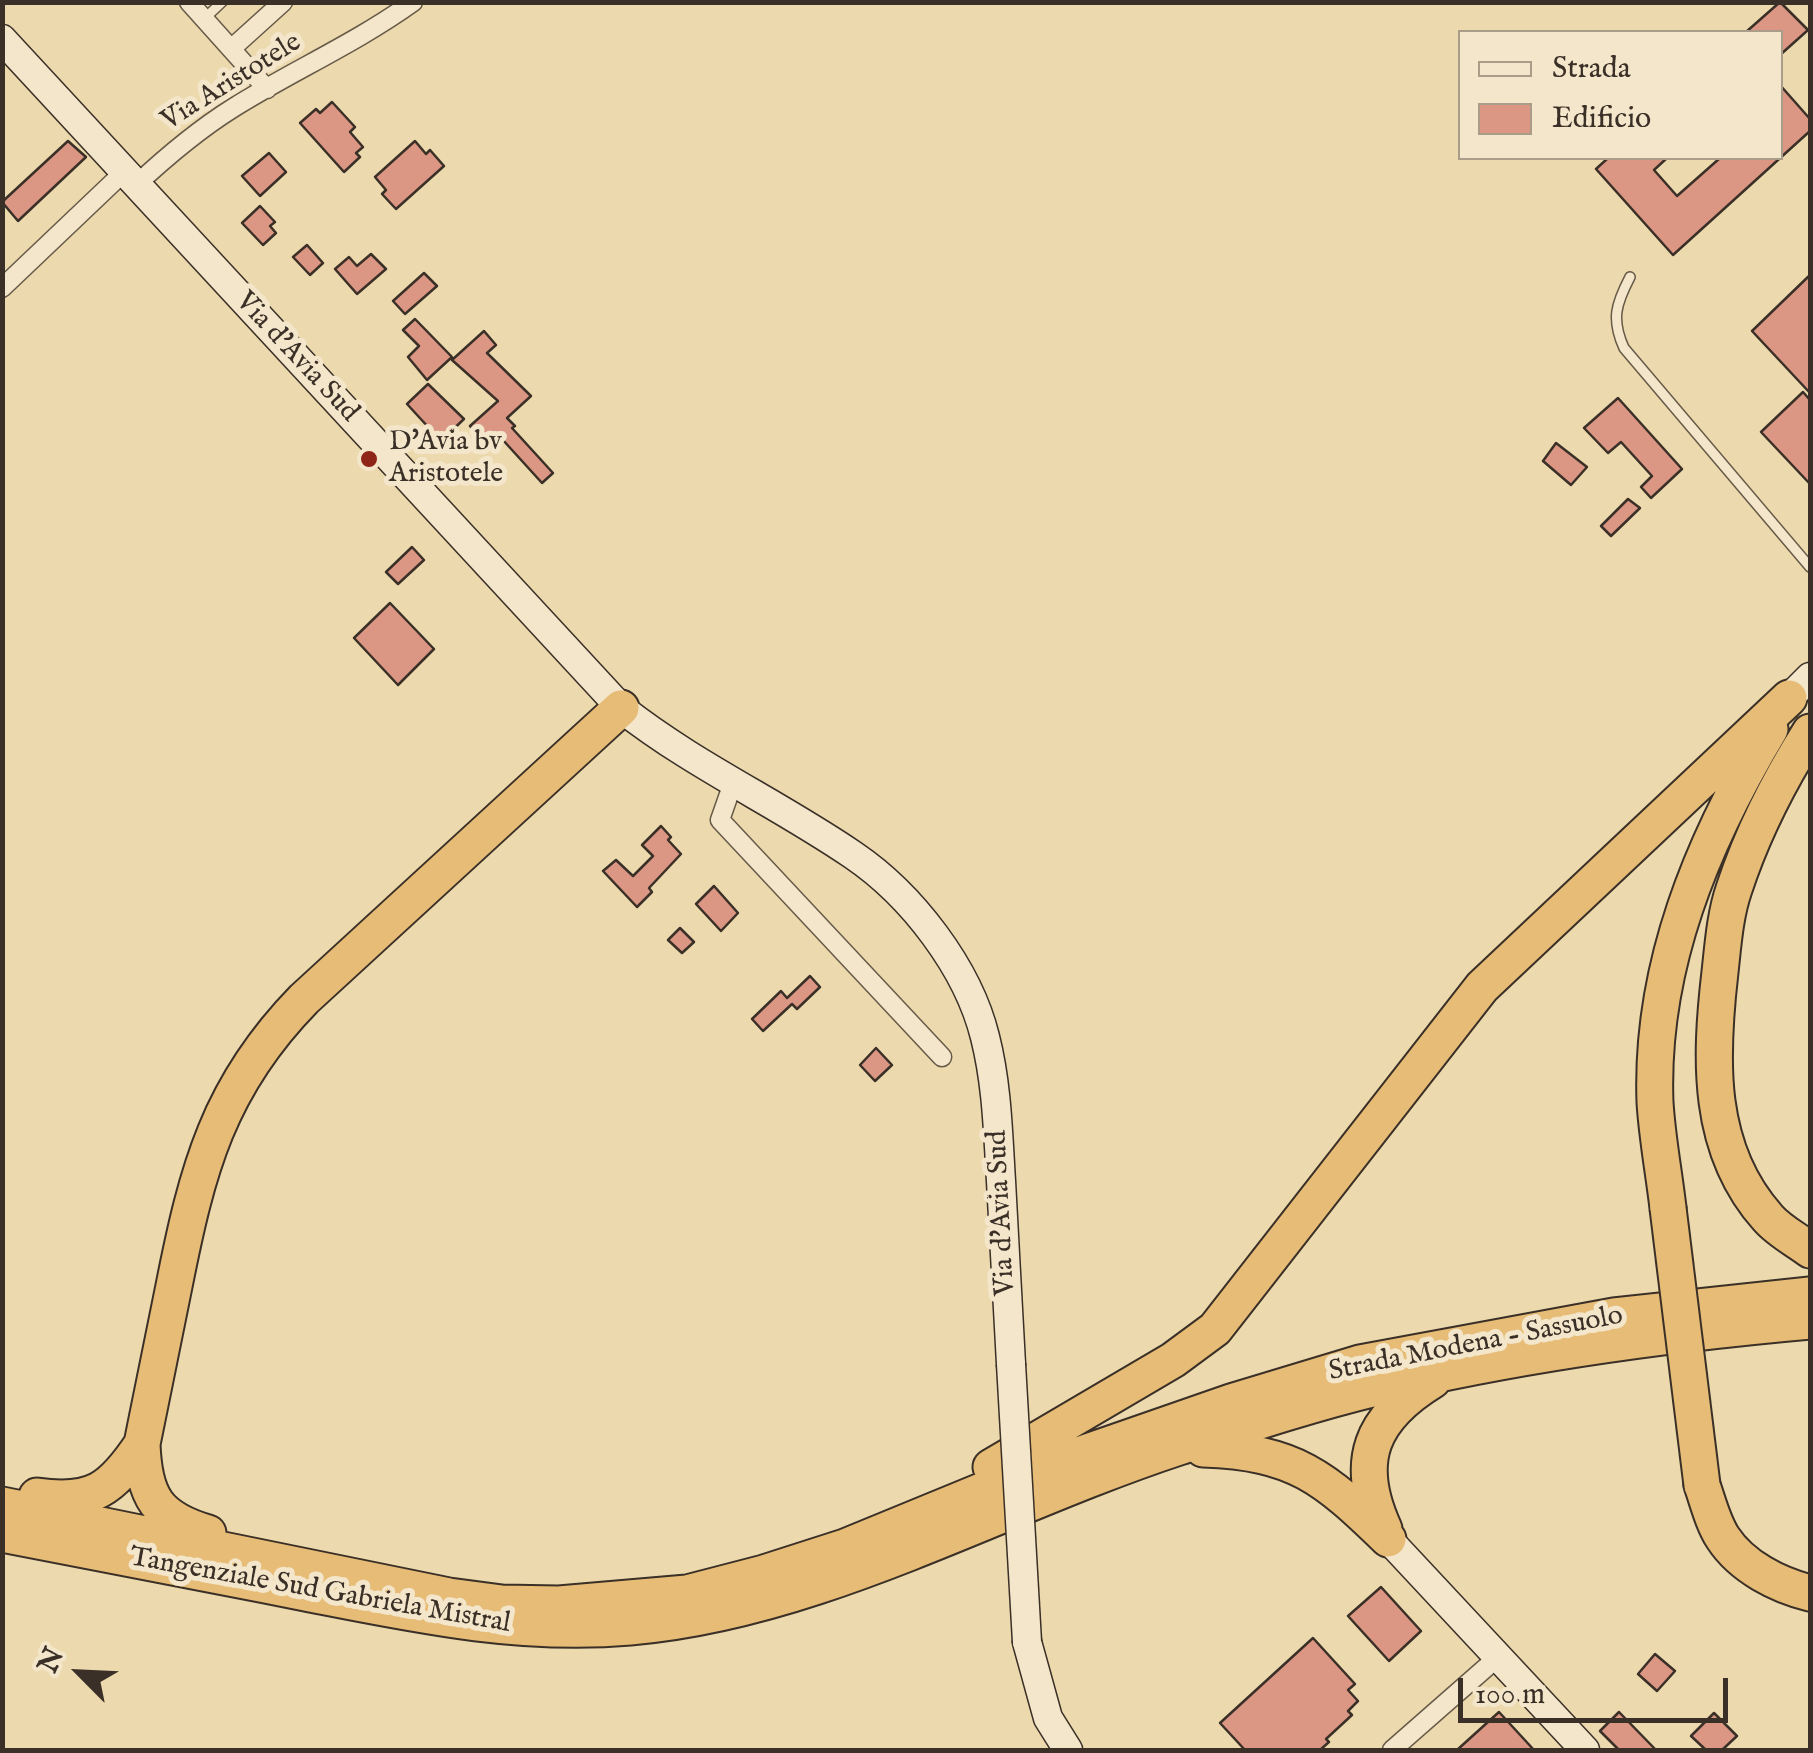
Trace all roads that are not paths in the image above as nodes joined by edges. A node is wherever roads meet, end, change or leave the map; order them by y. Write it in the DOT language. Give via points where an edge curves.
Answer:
graph roads {
  1 [pos="189,2"];
  2 [pos="222,2"];
  3 [pos="283,2"];
  4 [pos="414,2"];
  5 [pos="204,19"];
  6 [pos="2,39"];
  7 [pos="231,49"];
  8 [pos="266,90"];
  9 [pos="130,178"];
  10 [pos="1630,277"];
  11 [pos="2,288"];
  12 [pos="1810,568"];
  13 [pos="1803,695"];
  14 [pos="622,708"];
  15 [pos="1810,732"];
  16 [pos="733,783"];
  17 [pos="942,1056"];
  18 [pos="1810,1250"];
  19 [pos="1810,1314"];
  20 [pos="1448,1372"];
  21 [pos="142,1444"];
  22 [pos="1176,1448"];
  23 [pos="2,1492"];
  24 [pos="2,1505"];
  25 [pos="981,1506"];
  26 [pos="2,1534"];
  27 [pos="1388,1538"];
  28 [pos="845,1547"];
  29 [pos="338,1573"];
  30 [pos="1810,1593"];
  31 [pos="1498,1658"];
  32 [pos="1068,1750"];
  33 [pos="1392,1750"];
  34 [pos="1585,1750"];
  1 -- 5 [label="street"];
  2 -- 5 [label="lane"];
  3 -- 7 [label="street"];
  4 -- 8 [label="street, Via Aristotele"];
  5 -- 7 [label="street"];
  6 -- 9 [label="street, Via d'Avia Sud"];
  7 -- 8 [label="street"];
  8 -- 9 [label="street, Via Aristotele"];
  9 -- 11 [label="street, Via Aristotele"];
  9 -- 14 [label="street, Via d'Avia Sud"];
  10 -- 12 [label="lane" via="1614,318 1624,348"];
  13 -- 28 [label="highway" via="1482,988 1215,1329 1140,1380"];
  13 -- 30 [label="highway, bridge" via="1735,794 1688,895 1667,966 1655,1103 1702,1485 1723,1538 1782,1586"];
  14 -- 16 [label="street, Via d'Avia Sud"];
  14 -- 21 [label="highway" via="304,1000 249,1064 206,1149 192,1195"];
  15 -- 18 [label="highway" via="1732,893 1714,1020 1714,1086 1724,1144 1743,1184 1769,1220"];
  16 -- 17 [label="street" via="720,820"];
  16 -- 32 [label="street, Via d'Avia Sud, bridge" via="855,856 903,897 934,933 984,1034 996,1091 1027,1642 1048,1718"];
  19 -- 20 [label="highway, Strada Modena - Sassuolo"];
  19 -- 25 [label="highway, Strada Modena - Sassuolo" via="1749,1299 1614,1316 1360,1363 1231,1402"];
  20 -- 22 [label="highway, Strada Modena - Sassuolo"];
  20 -- 27 [label="highway" via="1413,1392 1377,1430 1368,1484"];
  21 -- 23 [label="highway" via="114,1482 96,1493 59,1500"];
  21 -- 29 [label="highway" via="149,1494 168,1514 190,1528"];
  22 -- 25 [label="highway, Strada Modena - Sassuolo"];
  22 -- 27 [label="highway" via="1237,1450 1296,1464"];
  24 -- 29 [label="highway, Tangenziale Sud Gabriela Mistral"];
  25 -- 26 [label="highway, Tangenziale Sud Gabriela Mistral" via="864,1568 765,1603 700,1620 561,1631 409,1613"];
  25 -- 28 [label="highway, Tangenziale Sud Gabriela Mistral"];
  27 -- 31 [label="street"];
  28 -- 29 [label="highway, Tangenziale Sud Gabriela Mistral" via="687,1592 559,1604 449,1596"];
  31 -- 33 [label="street"];
  31 -- 34 [label="street"];
}
